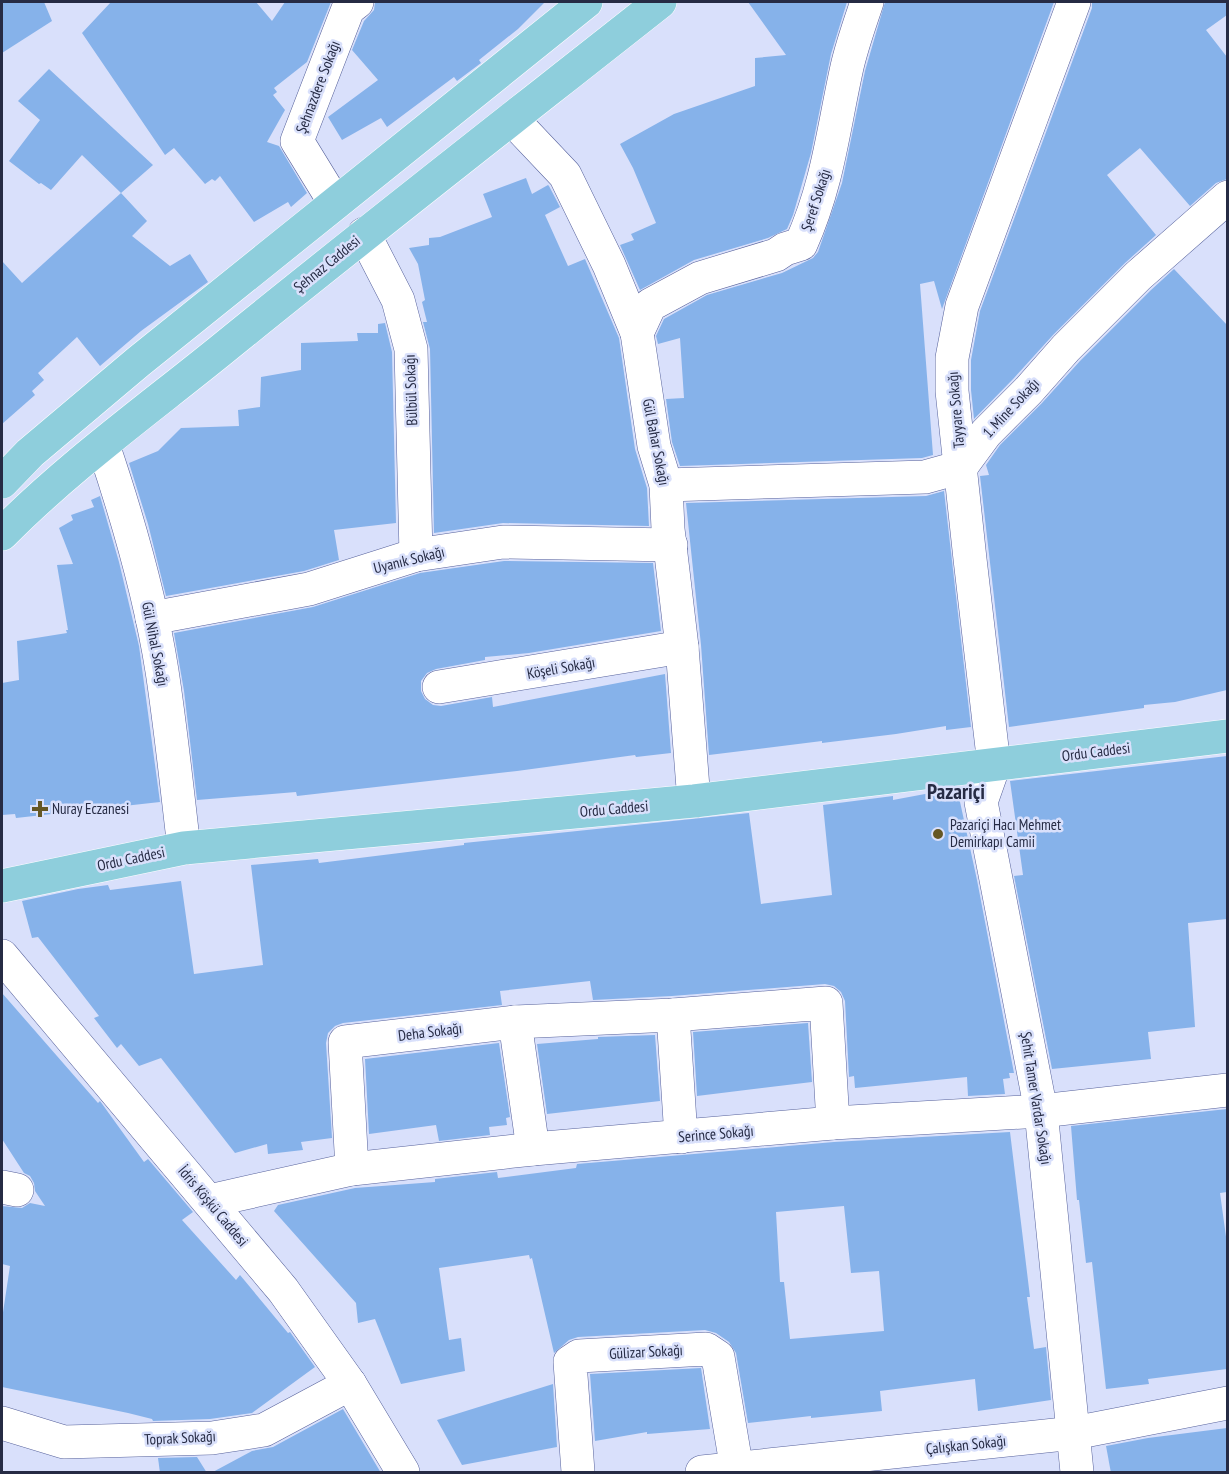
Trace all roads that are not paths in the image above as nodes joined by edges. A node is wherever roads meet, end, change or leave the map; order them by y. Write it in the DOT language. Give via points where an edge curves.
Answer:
graph roads {
  1 [pos="357,2"];
  2 [pos="586,2"];
  3 [pos="660,2"];
  4 [pos="867,2"];
  5 [pos="1074,2"];
  6 [pos="512,119"];
  7 [pos="1227,197"];
  8 [pos="335,203"];
  9 [pos="364,234"];
  10 [pos="637,333"];
  11 [pos="103,445"];
  12 [pos="961,467"];
  13 [pos="2,482"];
  14 [pos="666,486"];
  15 [pos="2,534"];
  16 [pos="671,545"];
  17 [pos="416,555"];
  18 [pos="152,618"];
  19 [pos="682,647"];
  20 [pos="439,687"];
  21 [pos="1227,736"];
  22 [pos="994,765"];
  23 [pos="694,801"];
  24 [pos="184,848"];
  25 [pos="2,886"];
  26 [pos="2,956"];
  27 [pos="672,1015"];
  28 [pos="515,1022"];
  29 [pos="1227,1090"];
  30 [pos="1041,1111"];
  31 [pos="833,1123"];
  32 [pos="681,1137"];
  33 [pos="533,1149"];
  34 [pos="352,1169"];
  35 [pos="209,1201"];
  36 [pos="350,1384"];
  37 [pos="1227,1402"];
  38 [pos="2,1423"];
  39 [pos="1074,1433"];
  40 [pos="737,1470"];
  41 [pos="403,1473"];
  42 [pos="578,1473"];
  43 [pos="702,1473"];
  44 [pos="1077,1473"];
  1 -- 8 [label="street, Şehnazdere Sokağı" via="348,9 297,141"];
  2 -- 8 [label="main road"];
  3 -- 6 [label="main road, Şehnaz Caddesi"];
  4 -- 10 [label="street, Şeref Sokağı" via="848,66 815,213 801,244 700,278 650,304"];
  5 -- 12 [label="street, Tayyare Sokağı" via="962,306 952,358"];
  6 -- 9 [label="main road, Şehnaz Caddesi"];
  6 -- 10 [label="street, Gül Bahar Sokağı" via="565,175"];
  7 -- 12 [label="street, 1. Mine Sokağı" via="1138,276 1066,348 986,434"];
  8 -- 13 [label="main road" via="130,369 30,453"];
  9 -- 11 [label="main road, Şehnaz Caddesi"];
  9 -- 17 [label="street, Bülbül Sokağı" via="399,300 411,349"];
  10 -- 14 [label="street, Gül Bahar Sokağı" via="654,446"];
  11 -- 15 [label="main road, Şehnaz Caddesi" via="30,505"];
  11 -- 18 [label="street, Gül Nihal Sokağı" via="128,518"];
  12 -- 14 [label="street" via="925,477"];
  12 -- 22 [label="street, Tayyare Sokağı"];
  14 -- 16 [label="street, Gül Bahar Sokağı"];
  16 -- 17 [label="street, Uyanık Sokağı" via="503,542"];
  16 -- 19 [label="street, Gül Bahar Sokağı"];
  17 -- 18 [label="street, Uyanık Sokağı" via="309,589"];
  18 -- 24 [label="street, Gül Nihal Sokağı"];
  19 -- 20 [label="street, Köşeli Sokağı"];
  19 -- 23 [label="street, Gül Bahar Sokağı"];
  21 -- 22 [label="main road, Ordu Caddesi"];
  22 -- 23 [label="main road, Ordu Caddesi"];
  22 -- 30 [label="street, Şehit Tamer Vardar Sokağı" via="981,802"];
  23 -- 24 [label="main road, Ordu Caddesi"];
  24 -- 25 [label="main road, Ordu Caddesi"];
  26 -- 35 [label="street, İdris Köşkü Caddesi"];
  27 -- 28 [label="street"];
  27 -- 31 [label="street" via="826,1003"];
  27 -- 32 [label="street"];
  28 -- 33 [label="street"];
  28 -- 34 [label="street, Deha Sokağı" via="345,1042"];
  29 -- 30 [label="street, Serince Sokağı"];
  30 -- 31 [label="street, Serince Sokağı"];
  30 -- 39 [label="street, Şehit Tamer Vardar Sokağı"];
  31 -- 32 [label="street, Serince Sokağı"];
  32 -- 33 [label="street, Serince Sokağı"];
  33 -- 34 [label="street, Serince Sokağı"];
  34 -- 35 [label="street, Serince Sokağı"];
  35 -- 36 [label="street, İdris Köşkü Caddesi" via="283,1290"];
  36 -- 38 [label="street, Toprak Sokağı" via="264,1430 213,1438 64,1442"];
  36 -- 41 [label="street, İdris Köşkü Caddesi"];
  37 -- 39 [label="street, Çalışkan Sokağı"];
  39 -- 40 [label="street, Çalışkan Sokağı"];
  39 -- 44 [label="street, Şehit Tamer Vardar Sokağı"];
  40 -- 42 [label="street, Gülizar Sokağı" via="718,1357 706,1349 579,1356 570,1362"];
  40 -- 43 [label="street, Çalışkan Sokağı"];
}
